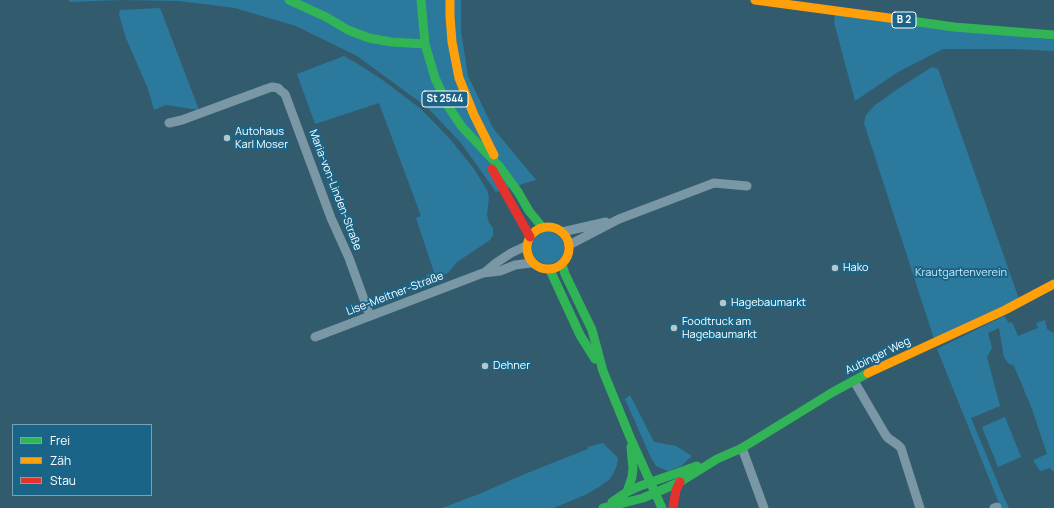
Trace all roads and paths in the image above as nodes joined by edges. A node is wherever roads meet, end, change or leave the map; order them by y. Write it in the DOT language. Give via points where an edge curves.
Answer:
graph roads {
  1 [pos="289,0"];
  2 [pos="450,0"];
  3 [pos="755,0"];
  4 [pos="421,2"];
  5 [pos="1054,35"];
  6 [pos="425,44"];
  7 [pos="169,123"];
  8 [pos="479,146"];
  9 [pos="499,166"];
  10 [pos="747,186"];
  11 [pos="619,219"];
  12 [pos="543,228"];
  13 [pos="562,232"];
  14 [pos="530,237"];
  15 [pos="569,245"];
  16 [pos="526,246"];
  17 [pos="532,263"];
  18 [pos="562,264"];
  19 [pos="550,270"];
  20 [pos="483,273"];
  21 [pos="1054,284"];
  22 [pos="370,316"];
  23 [pos="314,337"];
  24 [pos="603,371"];
  25 [pos="854,381"];
  26 [pos="630,437"];
  27 [pos="742,448"];
  28 [pos="717,459"];
  29 [pos="651,482"];
  30 [pos="680,482"];
  31 [pos="627,492"];
  32 [pos="655,493"];
  33 [pos="604,508"];
  34 [pos="662,508"];
  35 [pos="673,508"];
  36 [pos="764,508"];
  37 [pos="920,508"];
  1 -- 6 [label="main road" via="348,30 370,38"];
  2 -- 9 [label="main road" via="452,42 459,78"];
  3 -- 5 [label="main road, B 2" via="954,26"];
  4 -- 6 [label="main road, St 2544"];
  6 -- 8 [label="main road, St 2544" via="435,78 448,106"];
  7 -- 22 [label="street, Maria-von-Linden-Straße" via="266,88 278,88 285,94"];
  8 -- 9 [label="main road, St 2544"];
  8 -- 14 [label="main road, St 2544"];
  9 -- 12 [label="main road, St 2544"];
  10 -- 11 [label="street" via="714,184"];
  11 -- 13 [label="street"];
  11 -- 15 [label="street"];
  12 -- 13 [label="main road" via="549,227"];
  12 -- 14 [label="main road" via="536,230"];
  13 -- 15 [label="main road"];
  14 -- 16 [label="main road"];
  15 -- 18 [label="main road" via="568,255"];
  16 -- 17 [label="main road"];
  16 -- 20 [label="street, Lise-Meitner-Straße" via="496,262"];
  17 -- 19 [label="main road"];
  17 -- 20 [label="street, Lise-Meitner-Straße"];
  18 -- 19 [label="main road"];
  18 -- 24 [label="main road" via="592,330"];
  19 -- 24 [label="main road" via="580,335"];
  20 -- 22 [label="street, Lise-Meitner-Straße"];
  21 -- 25 [label="main road, Aubinger Weg" via="1005,310"];
  22 -- 23 [label="street, Lise-Meitner-Straße"];
  24 -- 26 [label="main road"];
  25 -- 27 [label="main road, Aubinger Weg"];
  25 -- 37 [label="street" via="885,434 900,448"];
  26 -- 29 [label="main road"];
  26 -- 31 [label="main road" via="633,469"];
  27 -- 28 [label="main road, Aubinger Weg"];
  27 -- 36 [label="street"];
  28 -- 29 [label="main road, Aubinger Weg"];
  28 -- 30 [label="main road, Aubinger Weg"];
  29 -- 31 [label="main road, Aubinger Weg"];
  29 -- 32 [label="main road"];
  30 -- 32 [label="main road, Aubinger Weg"];
  30 -- 35 [label="main road"];
  31 -- 33 [label="main road, Aubinger Weg"];
  32 -- 33 [label="main road, Aubinger Weg"];
  32 -- 34 [label="main road"];
}
